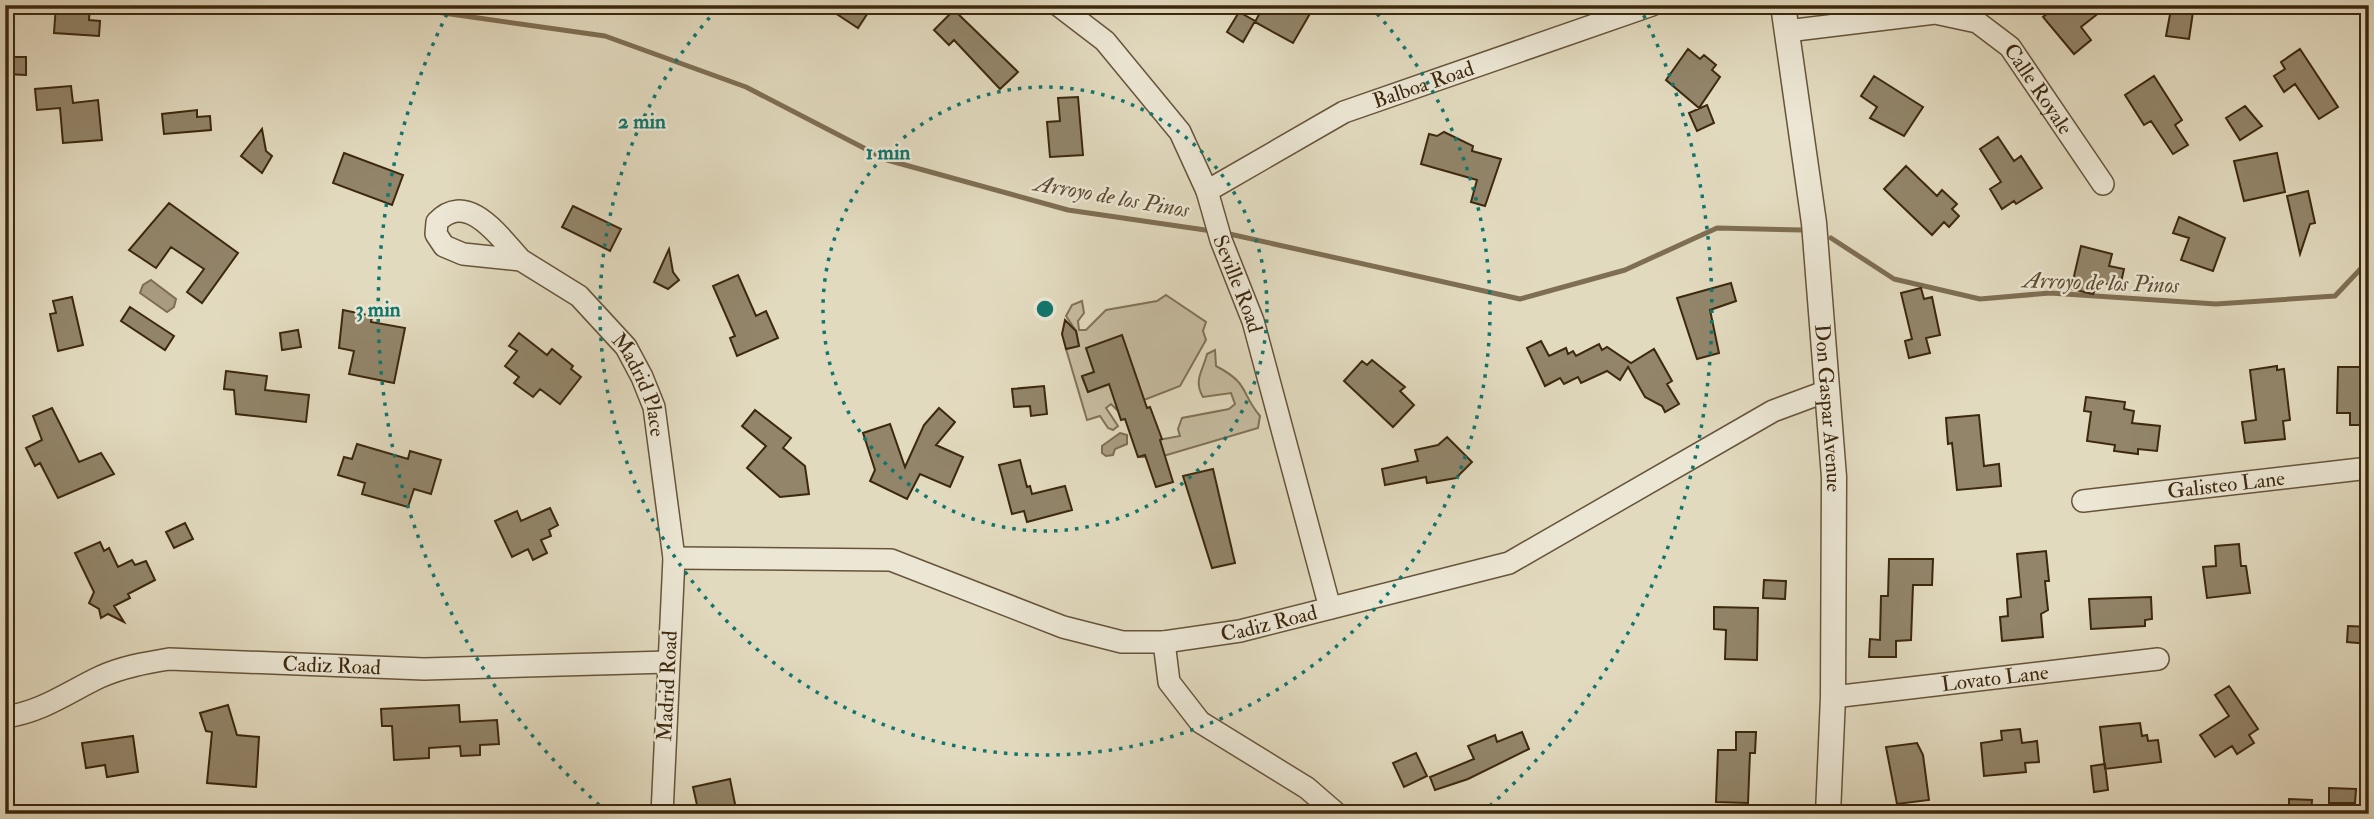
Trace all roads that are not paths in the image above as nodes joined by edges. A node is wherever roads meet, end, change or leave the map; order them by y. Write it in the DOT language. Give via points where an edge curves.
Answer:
graph roads {
  1 [pos="1058,5"];
  2 [pos="1652,5"];
  3 [pos="1783,5"];
  4 [pos="1787,31"];
  5 [pos="2103,184"];
  6 [pos="1208,191"];
  7 [pos="521,260"];
  8 [pos="1827,391"];
  9 [pos="2369,468"];
  10 [pos="2083,501"];
  11 [pos="674,558"];
  12 [pos="1330,608"];
  13 [pos="1164,642"];
  14 [pos="2158,659"];
  15 [pos="668,662"];
  16 [pos="1833,697"];
  17 [pos="5,717"];
  18 [pos="662,814"];
  19 [pos="1337,814"];
  20 [pos="1828,814"];
  1 -- 6 [label="street, Seville Road" via="1105,41 1180,132"];
  2 -- 6 [label="street, Balboa Road" via="1344,113"];
  3 -- 4 [label="street, Don Gaspar Avenue"];
  4 -- 5 [label="street, Calle Royale" via="1935,13 1977,22 2010,47"];
  4 -- 8 [label="street, Don Gaspar Avenue" via="1814,223"];
  6 -- 12 [label="street, Seville Road" via="1221,240 1253,321"];
  7 -- 11 [label="street, Madrid Place" via="579,296 604,320 642,377 654,407"];
  8 -- 12 [label="street, Cadiz Road" via="1773,411 1509,563"];
  8 -- 16 [label="street, Don Gaspar Avenue" via="1834,477"];
  9 -- 10 [label="street, Galisteo Lane"];
  11 -- 13 [label="street, Cadiz Road" via="891,560 1063,627 1122,642"];
  11 -- 15 [label="street, Madrid Road"];
  12 -- 13 [label="street, Cadiz Road" via="1241,631"];
  13 -- 19 [label="street" via="1169,682 1200,722 1307,788"];
  14 -- 16 [label="street, Lovato Lane"];
  15 -- 17 [label="street, Cadiz Road" via="438,670 169,659 125,668 49,705"];
  15 -- 18 [label="street, Madrid Road"];
  16 -- 20 [label="street, Don Gaspar Avenue"];
}
